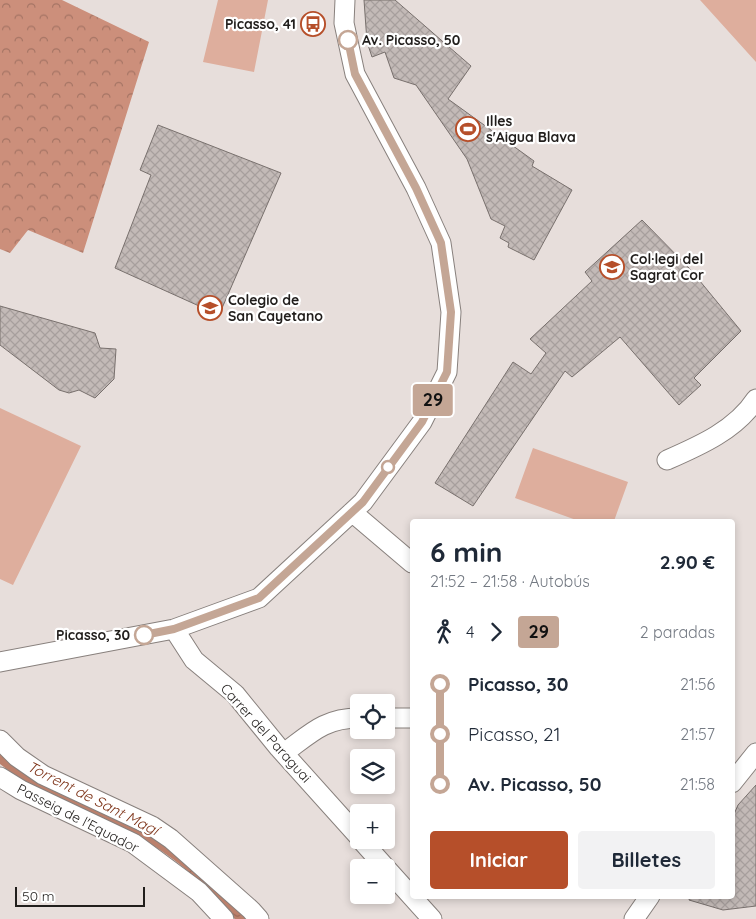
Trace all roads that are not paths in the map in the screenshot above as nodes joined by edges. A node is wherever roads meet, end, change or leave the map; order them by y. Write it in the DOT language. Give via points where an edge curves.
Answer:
graph roads {
  1 [pos="344,0"];
  2 [pos="756,399"];
  3 [pos="667,460"];
  4 [pos="352,512"];
  5 [pos="410,561"];
  6 [pos="174,629"];
  7 [pos="0,662"];
  8 [pos="350,718"];
  9 [pos="395,718"];
  10 [pos="410,718"];
  11 [pos="0,740"];
  12 [pos="284,753"];
  13 [pos="756,753"];
  14 [pos="0,777"];
  15 [pos="735,780"];
  16 [pos="350,828"];
  17 [pos="369,849"];
  18 [pos="378,859"];
  19 [pos="395,875"];
  20 [pos="408,884"];
  21 [pos="418,899"];
  22 [pos="648,899"];
  23 [pos="224,919"];
  24 [pos="259,919"];
  25 [pos="432,919"];
  26 [pos="634,919"];
  1 -- 4 [label="street" via="344,23 355,74 416,188 441,243 451,312 447,372 422,422 363,502"];
  2 -- 3 [label="street" via="724,432"];
  4 -- 5 [label="street"];
  4 -- 6 [label="street" via="259,598"];
  6 -- 7 [label="street"];
  6 -- 12 [label="street, Carrer del Paraguai" via="194,660 234,694"];
  8 -- 12 [label="street" via="323,724"];
  9 -- 10 [label="street"];
  11 -- 24 [label="street, Passeig de l'Equador" via="42,775 152,826 171,839"];
  12 -- 16 [label="street, Carrer del Paraguai"];
  13 -- 15 [label="street"];
  14 -- 23 [label="street, Passeig de l'Equador" via="133,843 199,892"];
  17 -- 18 [label="street, Carrer del Paraguai"];
  19 -- 20 [label="street, Carrer del Paraguai"];
  21 -- 25 [label="street, Carrer del Paraguai"];
  22 -- 26 [label="street"];
}
